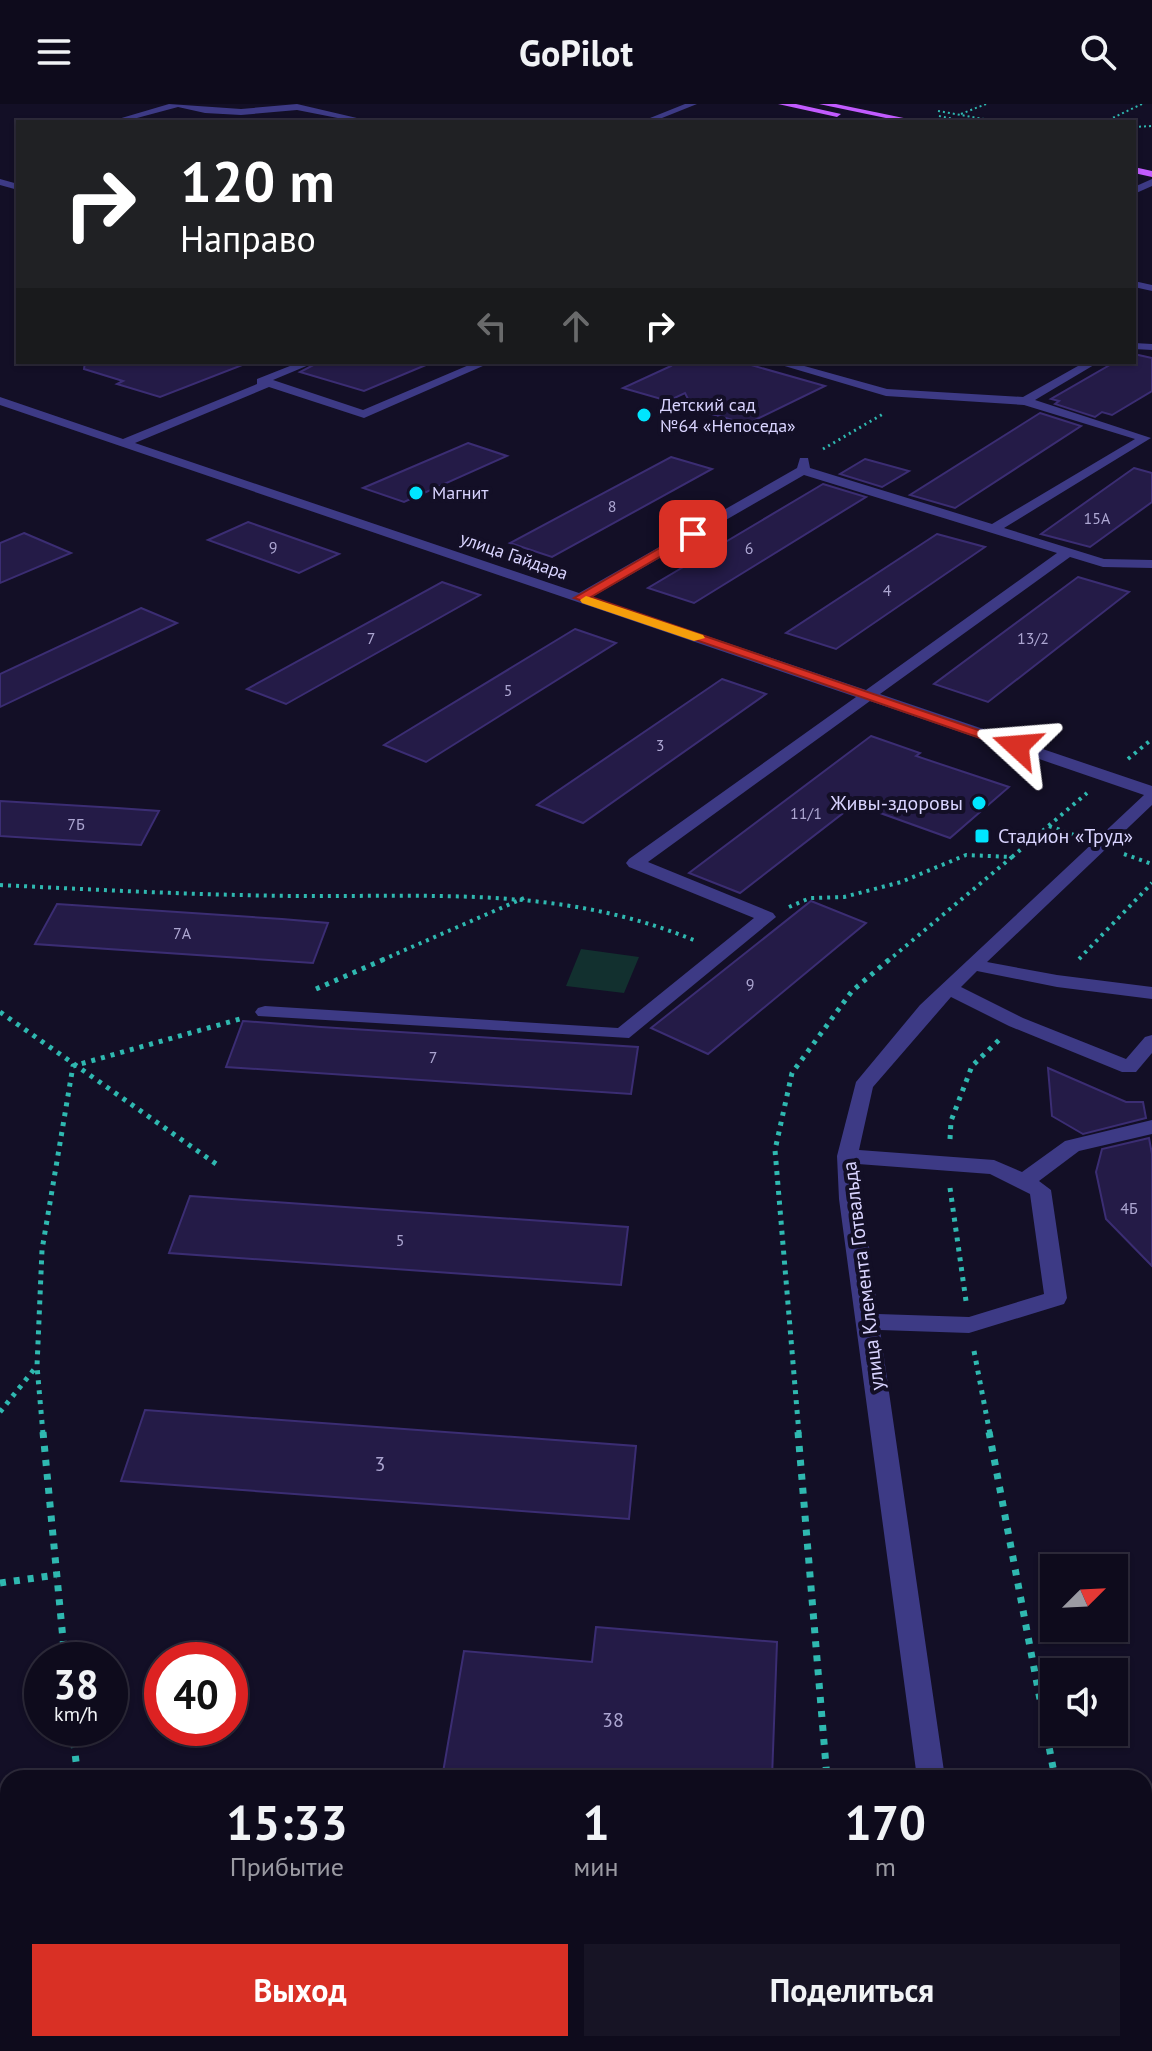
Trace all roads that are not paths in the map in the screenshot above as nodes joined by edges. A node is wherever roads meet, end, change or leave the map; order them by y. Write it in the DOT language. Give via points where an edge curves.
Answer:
graph roads {
  1 [pos="178,104"];
  2 [pos="693,104"];
  3 [pos="782,104"];
  4 [pos="823,104"];
  5 [pos="119,120"];
  6 [pos="360,120"];
  7 [pos="649,120"];
  8 [pos="867,120"];
  9 [pos="908,120"];
  10 [pos="305,364"];
  11 [pos="481,364"];
  12 [pos="784,364"];
  13 [pos="1090,364"];
  14 [pos="269,383"];
  15 [pos="0,401"];
  16 [pos="1025,401"];
  17 [pos="1148,436"];
  18 [pos="123,443"];
  19 [pos="993,529"];
  20 [pos="1068,552"];
  21 [pos="1152,564"];
  22 [pos="581,598"];
  23 [pos="868,696"];
  24 [pos="1152,794"];
  25 [pos="973,965"];
  26 [pos="948,988"];
  27 [pos="1152,993"];
  28 [pos="265,1012"];
  29 [pos="1152,1041"];
  30 [pos="1152,1127"];
  31 [pos="847,1156"];
  32 [pos="1023,1182"];
  33 [pos="867,1322"];
  34 [pos="930,1770"];
  1 -- 5 [label="street"];
  1 -- 6 [label="street" via="241,112 297,107"];
  2 -- 7 [label="street"];
  3 -- 8 [label="main road"];
  4 -- 9 [label="main road"];
  10 -- 14 [label="street" via="261,381"];
  11 -- 14 [label="street" via="364,414"];
  12 -- 16 [label="street" via="886,392"];
  13 -- 16 [label="street"];
  14 -- 18 [label="street"];
  15 -- 18 [label="street, улица Гайдара"];
  16 -- 17 [label="street"];
  17 -- 19 [label="street"];
  18 -- 22 [label="street, улица Гайдара"];
  19 -- 20 [label="street"];
  19 -- 22 [label="street" via="804,466"];
  20 -- 21 [label="street" via="1103,563"];
  20 -- 23 [label="street"];
  22 -- 23 [label="street, улица Гайдара"];
  23 -- 24 [label="street, улица Гайдара"];
  23 -- 28 [label="street" via="635,863 767,917 622,1034"];
  24 -- 25 [label="street, улица Клемента Готвальда"];
  25 -- 26 [label="street, улица Клемента Готвальда"];
  25 -- 27 [label="street"];
  26 -- 29 [label="street" via="1129,1068"];
  26 -- 31 [label="street, улица Клемента Готвальда" via="863,1086"];
  30 -- 32 [label="street" via="1072,1146"];
  31 -- 32 [label="street" via="994,1167"];
  31 -- 33 [label="street, улица Клемента Готвальда"];
  32 -- 33 [label="street" via="1040,1190 1056,1298 969,1325"];
  33 -- 34 [label="street, улица Клемента Готвальда"];
}
